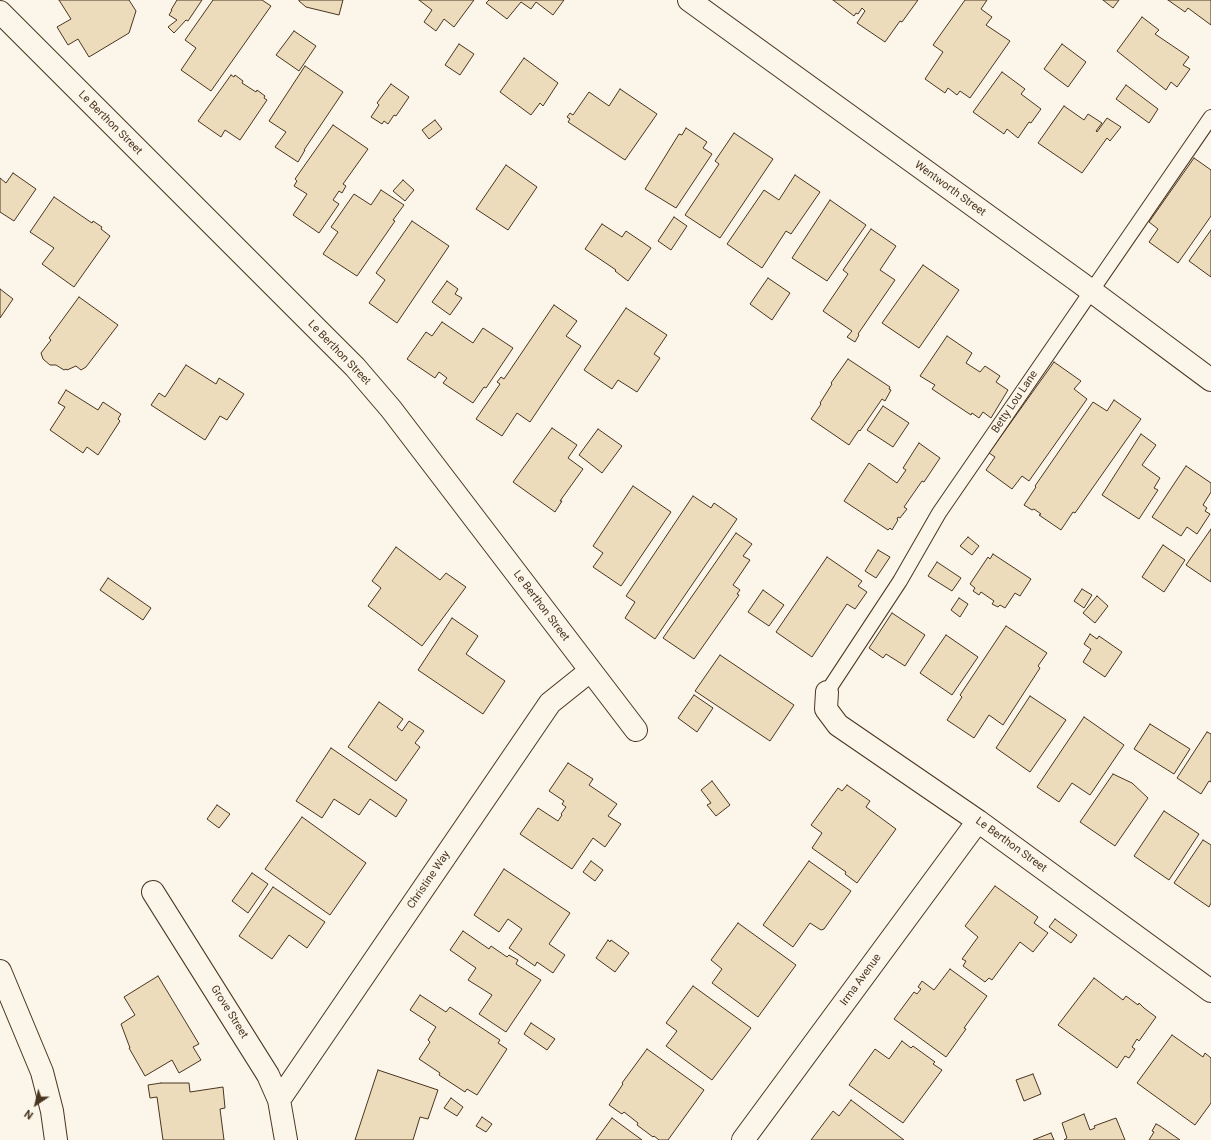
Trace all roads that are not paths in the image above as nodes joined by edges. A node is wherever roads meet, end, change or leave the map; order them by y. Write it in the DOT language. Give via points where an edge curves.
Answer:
graph roads {
  1 [pos="689,0"];
  2 [pos="0,12"];
  3 [pos="1211,116"];
  4 [pos="1091,292"];
  5 [pos="1211,380"];
  6 [pos="590,671"];
  7 [pos="827,692"];
  8 [pos="636,730"];
  9 [pos="978,821"];
  10 [pos="153,892"];
  11 [pos="0,971"];
  12 [pos="1211,991"];
  13 [pos="279,1100"];
  14 [pos="56,1140"];
  15 [pos="286,1140"];
  16 [pos="743,1140"];
  1 -- 4 [label="street, Wentworth Street"];
  2 -- 6 [label="street, Le Berthon Street" via="355,367 391,409"];
  3 -- 4 [label="lane, Betty Lou Lane"];
  4 -- 5 [label="street, Wentworth Street"];
  4 -- 7 [label="lane, Betty Lou Lane" via="939,513 900,581"];
  6 -- 8 [label="street, Le Berthon Street"];
  6 -- 13 [label="street, Christine Way" via="550,703"];
  7 -- 9 [label="street, Le Berthon Street" via="826,709 838,726"];
  9 -- 12 [label="street, Le Berthon Street"];
  9 -- 16 [label="street, Irma Avenue"];
  10 -- 13 [label="street, Grove Street" via="256,1054"];
  11 -- 14 [label="street" via="42,1072"];
  13 -- 15 [label="street, Grove Street"];
}
